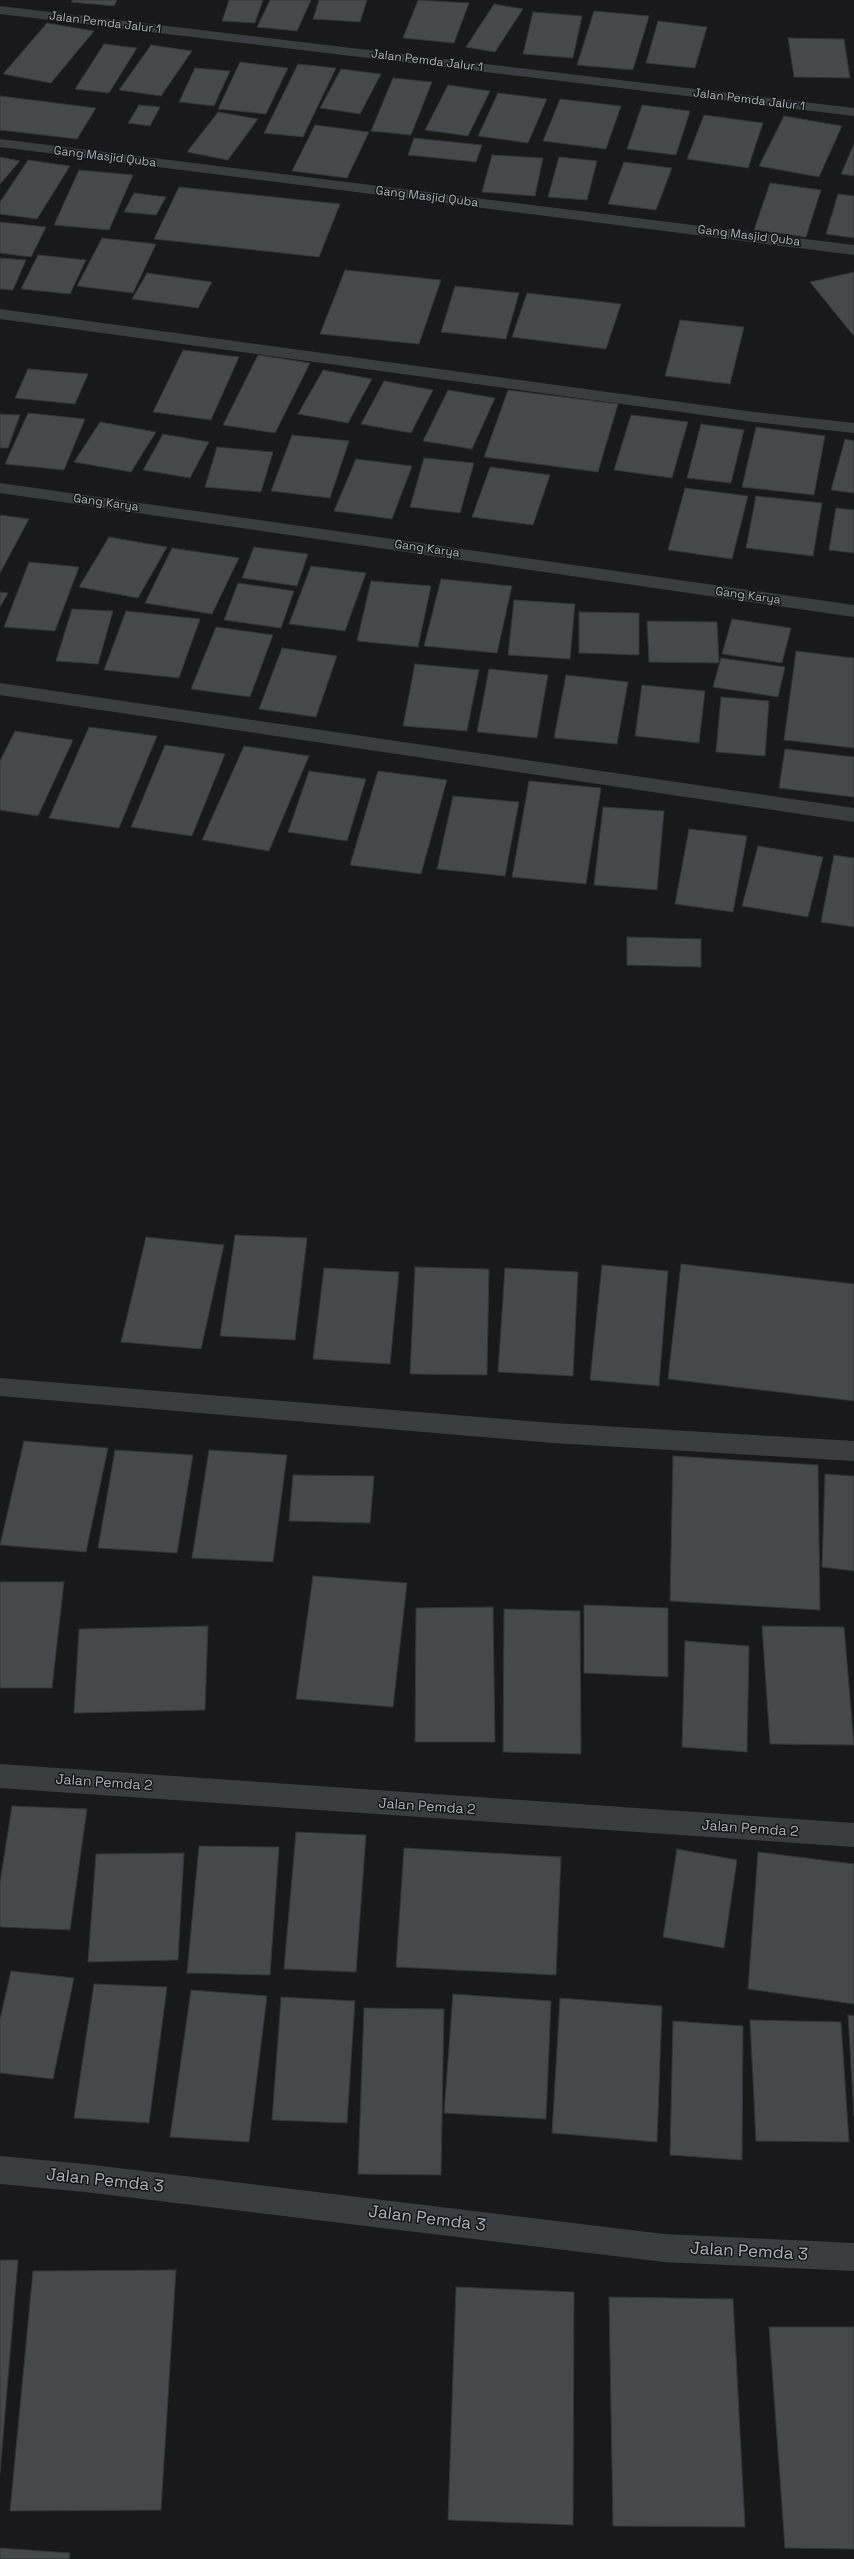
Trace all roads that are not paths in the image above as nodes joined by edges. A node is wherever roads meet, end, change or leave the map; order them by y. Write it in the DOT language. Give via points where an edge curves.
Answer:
graph roads {
  1 [pos="0,10"];
  2 [pos="854,112"];
  3 [pos="0,144"];
  4 [pos="854,250"];
  5 [pos="0,314"];
  6 [pos="854,428"];
  7 [pos="0,488"];
  8 [pos="854,611"];
  9 [pos="0,689"];
  10 [pos="854,815"];
  11 [pos="0,1387"];
  12 [pos="854,1451"];
  13 [pos="0,1776"];
  14 [pos="854,1835"];
  15 [pos="0,2170"];
  16 [pos="854,2258"];
  1 -- 2 [label="street, Jalan Pemda Jalur 1"];
  3 -- 4 [label="street, Gang Masjid Quba"];
  5 -- 6 [label="street" via="746,416"];
  7 -- 8 [label="street, Gang Karya"];
  9 -- 10 [label="street"];
  11 -- 12 [label="street" via="553,1434"];
  13 -- 14 [label="street, Jalan Pemda 2"];
  15 -- 16 [label="street, Jalan Pemda 3" via="86,2178 664,2248"];
}
